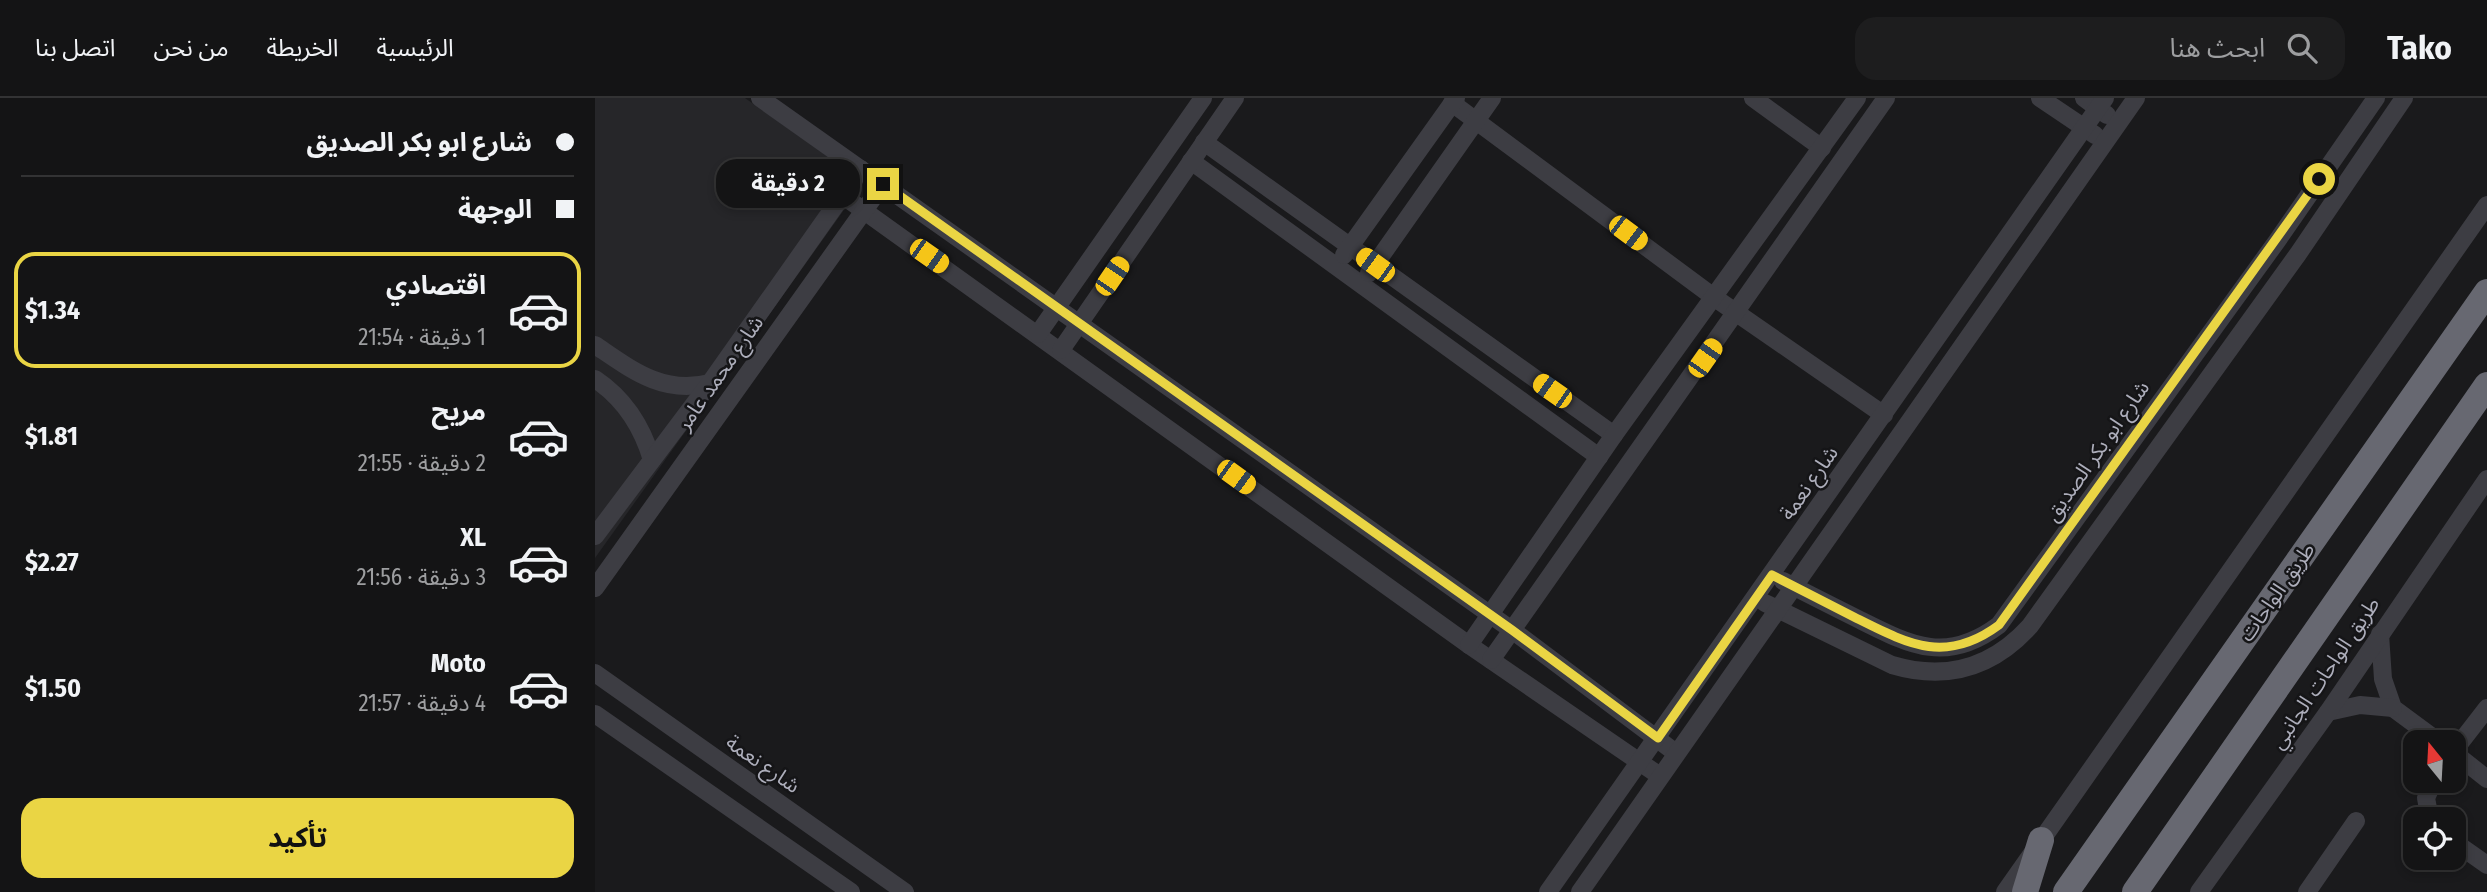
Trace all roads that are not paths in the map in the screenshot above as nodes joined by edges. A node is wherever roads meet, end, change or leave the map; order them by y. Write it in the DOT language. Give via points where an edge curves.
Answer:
graph roads {
  1 [pos="760,98"];
  2 [pos="1203,98"];
  3 [pos="1235,98"];
  4 [pos="1492,98"];
  5 [pos="1753,98"];
  6 [pos="1857,98"];
  7 [pos="1886,98"];
  8 [pos="2040,98"];
  9 [pos="2136,98"];
  10 [pos="2376,98"];
  11 [pos="2405,98"];
  12 [pos="1454,101"];
  13 [pos="2096,102"];
  14 [pos="1476,120"];
  15 [pos="2119,123"];
  16 [pos="2085,129"];
  17 [pos="1204,142"];
  18 [pos="2105,142"];
  19 [pos="1822,148"];
  20 [pos="1191,161"];
  21 [pos="861,169"];
  22 [pos="883,184"];
  23 [pos="842,195"];
  24 [pos="2487,205"];
  25 [pos="864,209"];
  26 [pos="1350,246"];
  27 [pos="1375,265"];
  28 [pos="1336,266"];
  29 [pos="1361,285"];
  30 [pos="2487,292"];
  31 [pos="1715,298"];
  32 [pos="1058,307"];
  33 [pos="1737,313"];
  34 [pos="1080,323"];
  35 [pos="1038,334"];
  36 [pos="595,345"];
  37 [pos="1061,350"];
  38 [pos="595,379"];
  39 [pos="710,383"];
  40 [pos="2487,385"];
  41 [pos="1884,415"];
  42 [pos="1614,435"];
  43 [pos="1599,457"];
  44 [pos="652,460"];
  45 [pos="2487,480"];
  46 [pos="595,537"];
  47 [pos="1772,575"];
  48 [pos="1792,586"];
  49 [pos="595,589"];
  50 [pos="1756,598"];
  51 [pos="1776,608"];
  52 [pos="1490,615"];
  53 [pos="1512,630"];
  54 [pos="2380,633"];
  55 [pos="1469,645"];
  56 [pos="1491,660"];
  57 [pos="595,673"];
  58 [pos="2393,708"];
  59 [pos="2487,708"];
  60 [pos="2328,712"];
  61 [pos="595,714"];
  62 [pos="2423,730"];
  63 [pos="2466,735"];
  64 [pos="1658,738"];
  65 [pos="1676,753"];
  66 [pos="1641,762"];
  67 [pos="2466,762"];
  68 [pos="1660,776"];
  69 [pos="2487,779"];
  70 [pos="2355,821"];
  71 [pos="2042,841"];
  72 [pos="2466,850"];
  73 [pos="2487,865"];
  74 [pos="851,892"];
  75 [pos="905,892"];
  76 [pos="1548,892"];
  77 [pos="1580,892"];
  78 [pos="2005,892"];
  79 [pos="2025,892"];
  80 [pos="2066,892"];
  81 [pos="2135,892"];
  82 [pos="2199,892"];
  83 [pos="2307,892"];
  1 -- 21 [label="street"];
  2 -- 32 [label="street"];
  3 -- 17 [label="street"];
  4 -- 14 [label="street"];
  5 -- 19 [label="street"];
  6 -- 19 [label="street"];
  7 -- 33 [label="street"];
  8 -- 16 [label="street"];
  9 -- 15 [label="street"];
  10 -- 48 [label="street, شارع ابو بكر الصديق" via="1999,625 1961,645 1918,646"];
  11 -- 51 [label="street" via="2298,254 2015,643 1978,665 1935,673 1913,671"];
  12 -- 14 [label="street"];
  12 -- 26 [label="street"];
  13 -- 15 [label="street"];
  13 -- 16 [label="street, شارع نعمة"];
  14 -- 27 [label="street"];
  14 -- 31 [label="street"];
  15 -- 18 [label="street"];
  16 -- 18 [label="street"];
  16 -- 41 [label="street, شارع نعمة"];
  17 -- 20 [label="street"];
  17 -- 26 [label="street"];
  18 -- 48 [label="street"];
  19 -- 31 [label="street"];
  20 -- 28 [label="street"];
  20 -- 34 [label="street"];
  21 -- 22 [label="street"];
  21 -- 23 [label="street, شارع محمد عامر"];
  22 -- 25 [label="street, شارع محمد عامر"];
  22 -- 32 [label="street"];
  23 -- 25 [label="street"];
  23 -- 39 [label="street, شارع محمد عامر"];
  24 -- 71 [label="street"];
  25 -- 35 [label="street"];
  25 -- 49 [label="street, شارع محمد عامر"];
  26 -- 27 [label="street"];
  26 -- 28 [label="street"];
  27 -- 29 [label="street"];
  27 -- 42 [label="street"];
  28 -- 29 [label="street"];
  29 -- 43 [label="street"];
  30 -- 80 [label="highway, طريق الواحات"];
  31 -- 33 [label="street"];
  31 -- 42 [label="street"];
  32 -- 34 [label="street"];
  32 -- 35 [label="street"];
  33 -- 41 [label="street"];
  33 -- 53 [label="street"];
  34 -- 37 [label="street"];
  34 -- 52 [label="street"];
  35 -- 37 [label="street"];
  36 -- 39 [label="street" via="652,381 687,387"];
  37 -- 55 [label="street"];
  38 -- 44 [label="street" via="633,416"];
  39 -- 44 [label="street, شارع محمد عامر"];
  40 -- 81 [label="highway"];
  41 -- 47 [label="street, شارع نعمة"];
  42 -- 43 [label="street"];
  43 -- 52 [label="street"];
  44 -- 46 [label="street, شارع محمد عامر"];
  45 -- 54 [label="street, طريق الواحات الجانبي"];
  47 -- 48 [label="street, شارع ابو بكر الصديق"];
  47 -- 50 [label="street, شارع نعمة"];
  48 -- 51 [label="street"];
  50 -- 51 [label="street"];
  50 -- 64 [label="street, شارع نعمة"];
  51 -- 65 [label="street"];
  52 -- 53 [label="street"];
  52 -- 55 [label="street"];
  53 -- 56 [label="street"];
  53 -- 64 [label="street"];
  54 -- 58 [label="street" via="2380,664"];
  54 -- 60 [label="street, طريق الواحات الجانبي"];
  55 -- 56 [label="street"];
  56 -- 66 [label="street"];
  57 -- 75 [label="street, شارع نعمة"];
  58 -- 60 [label="street" via="2360,705"];
  58 -- 62 [label="street"];
  59 -- 63 [label="street"];
  60 -- 82 [label="street, طريق الواحات الجانبي"];
  61 -- 74 [label="street"];
  64 -- 65 [label="street"];
  64 -- 66 [label="street, شارع نعمة"];
  65 -- 68 [label="street"];
  66 -- 68 [label="street"];
  66 -- 76 [label="street, شارع نعمة"];
  67 -- 69 [label="street"];
  68 -- 77 [label="street"];
  70 -- 83 [label="street"];
  71 -- 78 [label="street"];
  71 -- 79 [label="highway"];
  72 -- 73 [label="street"];
}
